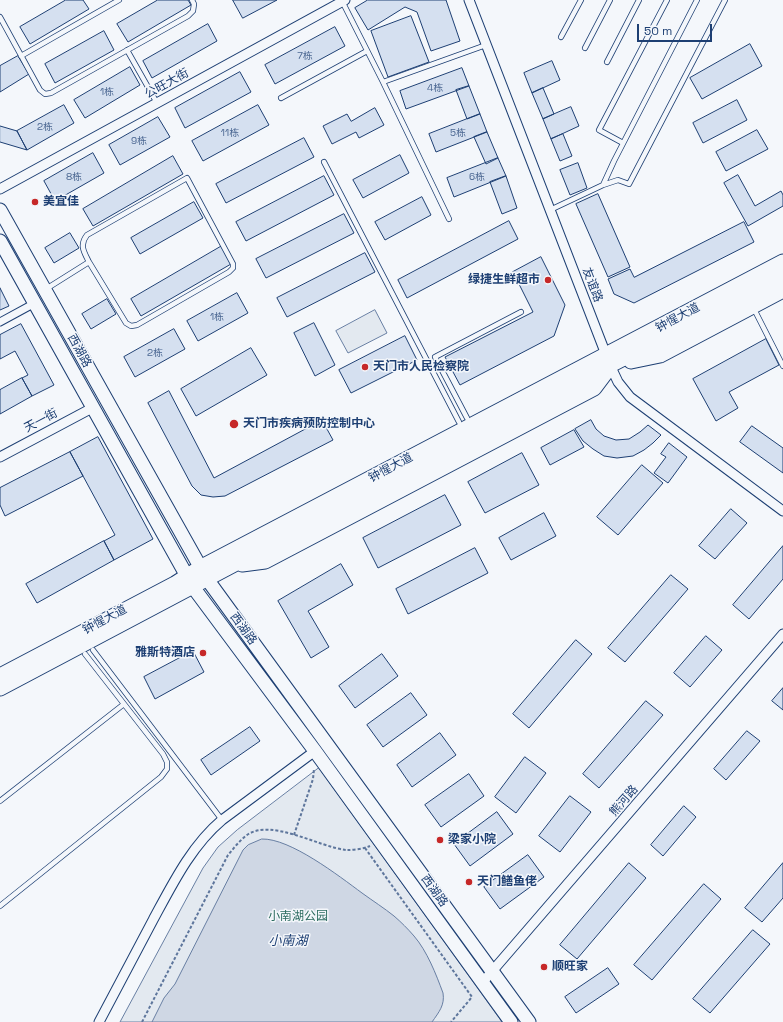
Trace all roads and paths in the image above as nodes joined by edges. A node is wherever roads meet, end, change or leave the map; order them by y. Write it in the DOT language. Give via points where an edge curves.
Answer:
graph roads {
  1 [pos="118,0"];
  2 [pos="192,0"];
  3 [pos="468,0"];
  4 [pos="580,0"];
  5 [pos="610,0"];
  6 [pos="639,0"];
  7 [pos="667,0"];
  8 [pos="697,0"];
  9 [pos="725,0"];
  10 [pos="342,1"];
  11 [pos="0,17"];
  12 [pos="561,37"];
  13 [pos="486,45"];
  14 [pos="585,48"];
  15 [pos="127,50"];
  16 [pos="367,51"];
  17 [pos="21,56"];
  18 [pos="607,62"];
  19 [pos="383,82"];
  20 [pos="281,98"];
  21 [pos="157,103"];
  22 [pos="624,143"];
  23 [pos="324,162"];
  24 [pos="603,185"];
  25 [pos="0,189"];
  26 [pos="0,210"];
  27 [pos="550,210"];
  28 [pos="449,219"];
  29 [pos="0,241"];
  30 [pos="783,252"];
  31 [pos="89,262"];
  32 [pos="783,262"];
  33 [pos="783,276"];
  34 [pos="45,290"];
  35 [pos="783,290"];
  36 [pos="749,301"];
  37 [pos="35,303"];
  38 [pos="521,312"];
  39 [pos="0,322"];
  40 [pos="608,360"];
  41 [pos="783,366"];
  42 [pos="94,407"];
  43 [pos="463,420"];
  44 [pos="0,457"];
  45 [pos="783,511"];
  46 [pos="231,559"];
  47 [pos="203,574"];
  48 [pos="183,585"];
  49 [pos="783,634"];
  50 [pos="89,652"];
  51 [pos="0,664"];
  52 [pos="0,676"];
  53 [pos="0,688"];
  54 [pos="0,698"];
  55 [pos="124,704"];
  56 [pos="315,750"];
  57 [pos="0,801"];
  58 [pos="222,820"];
  59 [pos="294,835"];
  60 [pos="381,842"];
  61 [pos="365,848"];
  62 [pos="0,906"];
  63 [pos="492,972"];
  64 [pos="482,983"];
  65 [pos="99,1022"];
  66 [pos="142,1022"];
  67 [pos="451,1022"];
  68 [pos="511,1022"];
  69 [pos="529,1022"];
  1 -- 17 [label="lane"];
  2 -- 15 [label="lane" via="193,11 188,16"];
  3 -- 13 [label="street, 友谊路"];
  4 -- 12 [label="lane"];
  5 -- 14 [label="lane"];
  6 -- 18 [label="lane"];
  7 -- 22 [label="lane" via="599,130"];
  8 -- 22 [label="lane"];
  9 -- 24 [label="lane" via="629,184 618,180"];
  10 -- 16 [label="lane"];
  10 -- 21 [label="street, 公旺大街"];
  11 -- 17 [label="lane"];
  13 -- 19 [label="lane"];
  13 -- 27 [label="street, 友谊路"];
  15 -- 17 [label="lane" via="45,94 40,90"];
  15 -- 21 [label="lane"];
  16 -- 19 [label="lane"];
  16 -- 20 [label="lane"];
  19 -- 28 [label="lane"];
  21 -- 25 [label="street, 公旺大街"];
  22 -- 24 [label="lane"];
  23 -- 43 [label="lane"];
  24 -- 27 [label="lane"];
  26 -- 34 [label="main road, 西湖路"];
  27 -- 40 [label="street, 友谊路"];
  29 -- 37 [label="main road, 西湖路"];
  30 -- 40 [label="highway" via="661,316"];
  31 -- 31 [label="lane" via="82,245 87,235 187,178 234,264 229,272 137,325 131,326 126,323"];
  31 -- 34 [label="lane"];
  32 -- 40 [label="highway, 钟惺大道"];
  33 -- 36 [label="highway"];
  34 -- 47 [label="main road, 西湖路"];
  35 -- 36 [label="highway"];
  36 -- 40 [label="highway" via="660,355"];
  36 -- 41 [label="lane"];
  37 -- 39 [label="street"];
  37 -- 42 [label="main road, 西湖路"];
  38 -- 43 [label="lane" via="435,357"];
  40 -- 43 [label="highway" via="580,359"];
  40 -- 45 [label="street, 友谊路" via="618,382 630,398"];
  40 -- 46 [label="highway, 钟惺大道"];
  40 -- 46 [label="highway" via="594,388 265,561"];
  42 -- 44 [label="street, 天一街"];
  42 -- 48 [label="main road, 西湖路"];
  43 -- 46 [label="highway" via="243,534"];
  46 -- 47 [label="highway, 钟惺大道"];
  47 -- 48 [label="highway, 钟惺大道"];
  47 -- 63 [label="main road, 西湖路"];
  48 -- 50 [label="highway" via="163,613"];
  48 -- 51 [label="highway" via="146,587"];
  48 -- 52 [label="highway, 钟惺大道"];
  48 -- 53 [label="highway, 钟惺大道"];
  48 -- 56 [label="main road, 西湖路"];
  49 -- 63 [label="street, 熊河路"];
  50 -- 54 [label="highway"];
  50 -- 55 [label="lane"];
  50 -- 58 [label="lane"];
  55 -- 57 [label="lane"];
  55 -- 62 [label="lane" via="163,754 167,769 161,777"];
  56 -- 58 [label="street"];
  56 -- 59 [label="path" via="313,779"];
  56 -- 60 [label="main road, 西湖路"];
  58 -- 65 [label="street" via="212,828 192,853 173,883"];
  59 -- 61 [label="path" via="346,850"];
  59 -- 66 [label="path" via="266,829 248,834 237,843 228,855"];
  60 -- 61 [label="path"];
  60 -- 64 [label="main road, 西湖路"];
  61 -- 67 [label="path" via="472,996"];
  63 -- 64 [label="street, 熊河路"];
  63 -- 69 [label="main road, 西湖路"];
  64 -- 68 [label="main road, 西湖路"];
}
